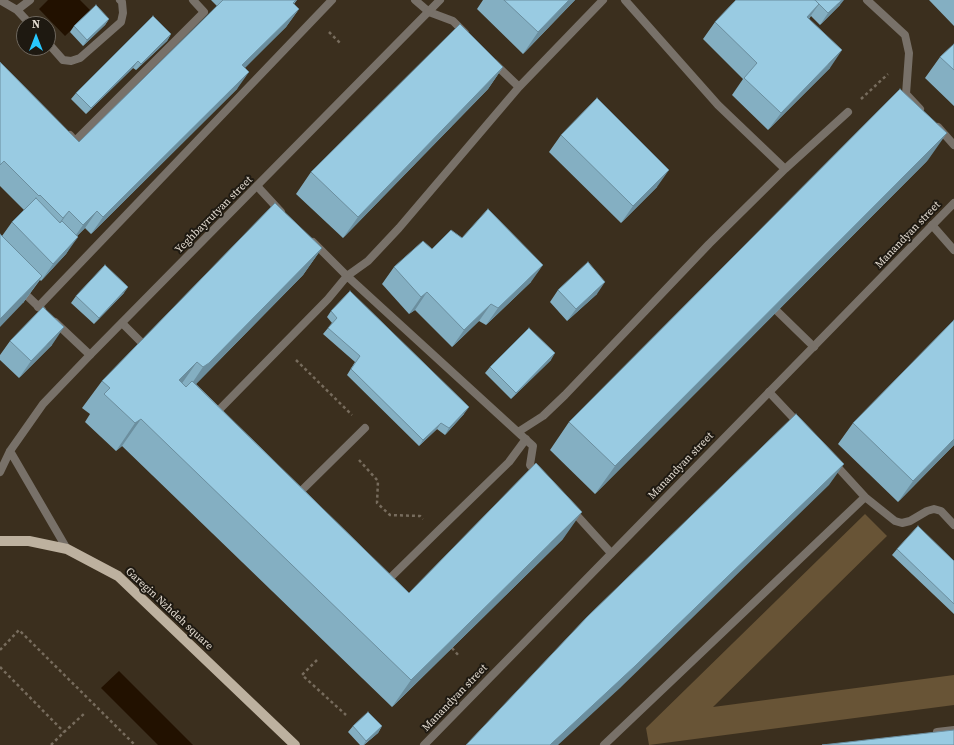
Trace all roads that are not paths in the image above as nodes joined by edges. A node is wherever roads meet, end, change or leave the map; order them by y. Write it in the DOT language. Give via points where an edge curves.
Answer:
graph roads {
  1 [pos="0,0"];
  2 [pos="30,0"];
  3 [pos="120,0"];
  4 [pos="193,0"];
  5 [pos="332,0"];
  6 [pos="415,0"];
  7 [pos="440,0"];
  8 [pos="604,0"];
  9 [pos="625,0"];
  10 [pos="867,0"];
  11 [pos="17,10"];
  12 [pos="429,12"];
  13 [pos="23,16"];
  14 [pos="470,37"];
  15 [pos="56,52"];
  16 [pos="486,54"];
  17 [pos="518,88"];
  18 [pos="848,112"];
  19 [pos="64,130"];
  20 [pos="954,145"];
  21 [pos="785,169"];
  22 [pos="257,186"];
  23 [pos="954,203"];
  24 [pos="287,217"];
  25 [pos="932,225"];
  26 [pos="309,239"];
  27 [pos="954,250"];
  28 [pos="347,276"];
  29 [pos="16,285"];
  30 [pos="38,307"];
  31 [pos="778,312"];
  32 [pos="122,323"];
  33 [pos="144,345"];
  34 [pos="814,346"];
  35 [pos="90,355"];
  36 [pos="769,392"];
  37 [pos="216,414"];
  38 [pos="365,428"];
  39 [pos="518,432"];
  40 [pos="807,434"];
  41 [pos="526,439"];
  42 [pos="10,451"];
  43 [pos="828,457"];
  44 [pos="0,472"];
  45 [pos="545,481"];
  46 [pos="296,496"];
  47 [pos="865,497"];
  48 [pos="565,503"];
  49 [pos="954,525"];
  50 [pos="0,541"];
  51 [pos="67,549"];
  52 [pos="611,554"];
  53 [pos="380,578"];
  54 [pos="954,730"];
  55 [pos="930,733"];
  56 [pos="295,745"];
  57 [pos="424,745"];
  58 [pos="604,745"];
  1 -- 11 [label="street"];
  2 -- 11 [label="street"];
  3 -- 15 [label="street" via="123,13 121,22 80,58 63,60"];
  4 -- 19 [label="street" via="204,12 75,140"];
  5 -- 30 [label="street"];
  6 -- 12 [label="street"];
  7 -- 12 [label="street, Yeghbayrutyan street"];
  8 -- 17 [label="street"];
  9 -- 21 [label="street" via="718,104"];
  10 -- 20 [label="street" via="904,35 909,53 906,94"];
  11 -- 13 [label="street"];
  12 -- 14 [label="street" via="454,21"];
  12 -- 22 [label="street, Yeghbayrutyan street"];
  16 -- 17 [label="street"];
  17 -- 28 [label="street" via="399,228 368,261"];
  18 -- 21 [label="street"];
  21 -- 39 [label="street" via="565,395 543,416"];
  22 -- 24 [label="street"];
  22 -- 32 [label="street, Yeghbayrutyan street"];
  23 -- 25 [label="street, Manandyan street"];
  25 -- 27 [label="street"];
  25 -- 34 [label="street, Manandyan street"];
  26 -- 28 [label="street"];
  28 -- 37 [label="street" via="328,299"];
  28 -- 39 [label="street"];
  29 -- 30 [label="street"];
  30 -- 35 [label="street"];
  31 -- 34 [label="street"];
  32 -- 33 [label="street"];
  32 -- 35 [label="street, Yeghbayrutyan street"];
  34 -- 36 [label="street, Manandyan street"];
  35 -- 42 [label="street, Yeghbayrutyan street" via="43,404"];
  36 -- 40 [label="street"];
  36 -- 52 [label="street, Manandyan street"];
  38 -- 46 [label="street"];
  39 -- 41 [label="street"];
  41 -- 45 [label="street" via="534,446 530,465"];
  41 -- 53 [label="street" via="509,462 385,583"];
  42 -- 44 [label="street, Yeghbayrutyan street"];
  42 -- 51 [label="street"];
  43 -- 47 [label="street"];
  47 -- 49 [label="street" via="895,521 910,521 934,509 941,511"];
  47 -- 58 [label="street"];
  48 -- 52 [label="street"];
  50 -- 51 [label="main road, Garegin Nzhdeh square" via="29,541"];
  51 -- 56 [label="main road, Garegin Nzhdeh square" via="118,576"];
  52 -- 57 [label="street, Manandyan street"];
  54 -- 55 [label="street"];
}
